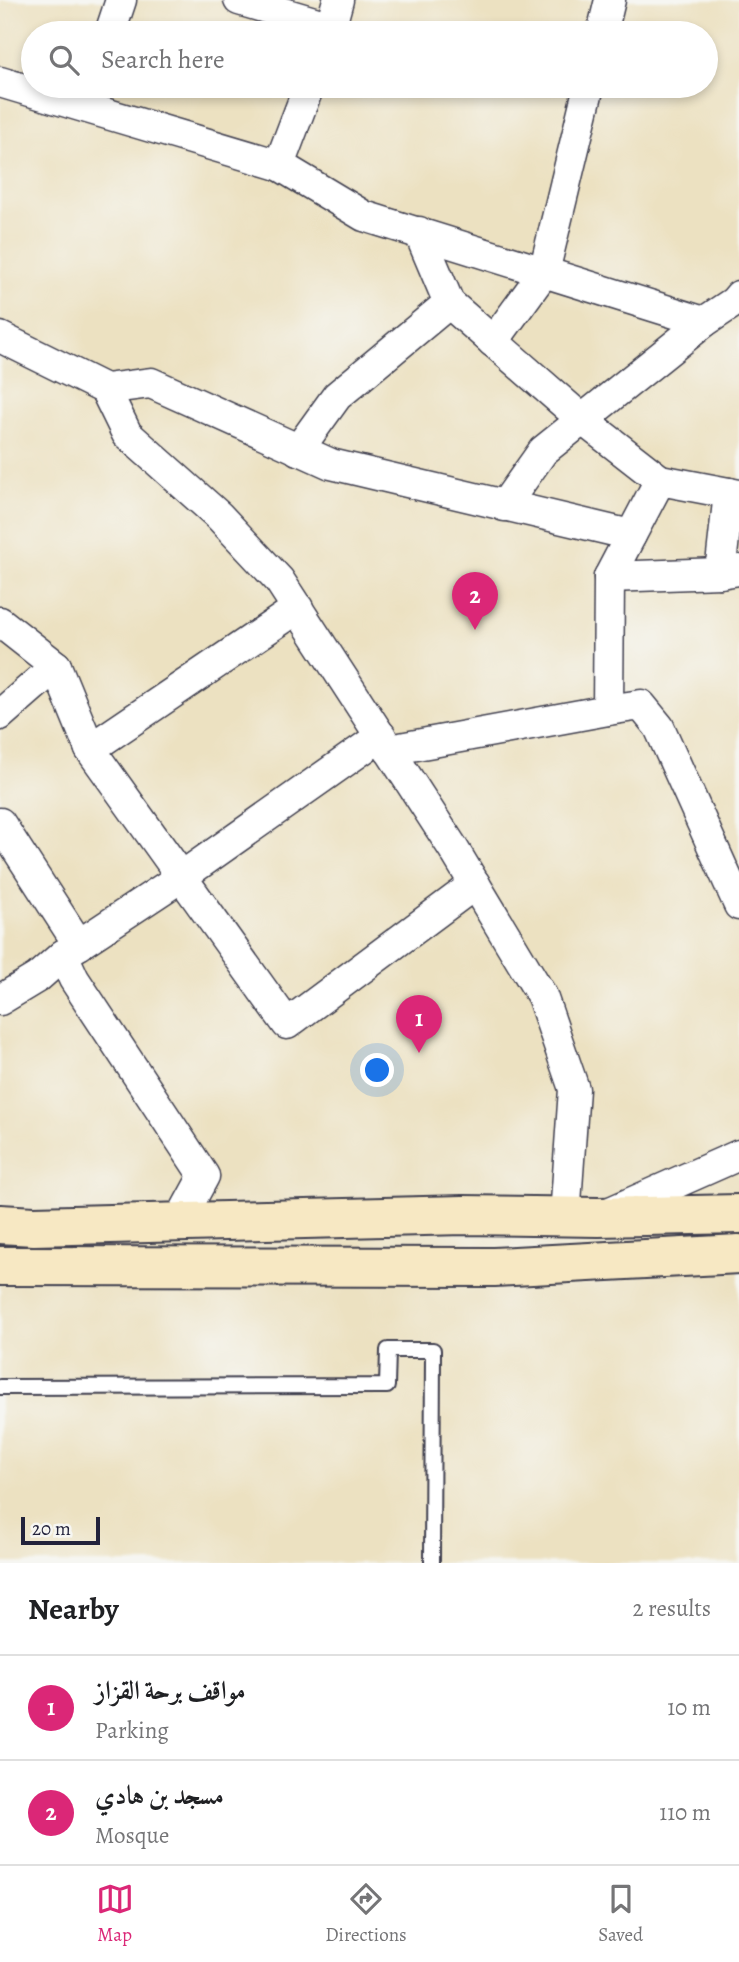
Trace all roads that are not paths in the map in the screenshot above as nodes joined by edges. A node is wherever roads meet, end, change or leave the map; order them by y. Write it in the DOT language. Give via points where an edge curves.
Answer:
graph roads {
  1 [pos="121,0"];
  2 [pos="239,0"];
  3 [pos="610,0"];
  4 [pos="333,20"];
  5 [pos="114,21"];
  6 [pos="604,21"];
  7 [pos="0,82"];
  8 [pos="21,85"];
  9 [pos="94,98"];
  10 [pos="304,98"];
  11 [pos="586,98"];
  12 [pos="279,165"];
  13 [pos="419,232"];
  14 [pos="544,272"];
  15 [pos="739,296"];
  16 [pos="449,303"];
  17 [pos="704,322"];
  18 [pos="0,337"];
  19 [pos="493,342"];
  20 [pos="105,389"];
  21 [pos="583,421"];
  22 [pos="298,450"];
  23 [pos="660,480"];
  24 [pos="734,494"];
  25 [pos="504,506"];
  26 [pos="631,535"];
  27 [pos="729,571"];
  28 [pos="609,577"];
  29 [pos="298,608"];
  30 [pos="0,622"];
  31 [pos="56,666"];
  32 [pos="608,710"];
  33 [pos="0,715"];
  34 [pos="385,743"];
  35 [pos="90,749"];
  36 [pos="0,823"];
  37 [pos="181,877"];
  38 [pos="475,884"];
  39 [pos="739,905"];
  40 [pos="71,950"];
  41 [pos="0,1000"];
  42 [pos="739,1155"];
  43 [pos="739,1214"];
  44 [pos="581,1217"];
  45 [pos="179,1222"];
  46 [pos="0,1224"];
  47 [pos="739,1254"];
  48 [pos="0,1266"];
  49 [pos="0,1387"];
  50 [pos="432,1563"];
  1 -- 5 [label="street"];
  2 -- 4 [label="street"];
  3 -- 6 [label="street"];
  7 -- 8 [label="street"];
  9 -- 12 [label="street"];
  10 -- 12 [label="street"];
  11 -- 14 [label="street"];
  12 -- 13 [label="street" via="364,216"];
  13 -- 14 [label="street"];
  13 -- 16 [label="street"];
  14 -- 17 [label="street"];
  14 -- 19 [label="street"];
  15 -- 17 [label="street"];
  16 -- 19 [label="street"];
  16 -- 22 [label="street" via="337,396"];
  17 -- 21 [label="street"];
  18 -- 20 [label="street"];
  19 -- 21 [label="street"];
  20 -- 22 [label="street" via="151,383"];
  20 -- 29 [label="street" via="127,435 219,516 279,580"];
  21 -- 23 [label="street"];
  21 -- 25 [label="street" via="543,452"];
  22 -- 25 [label="street" via="331,464"];
  23 -- 24 [label="street"];
  23 -- 26 [label="street"];
  24 -- 27 [label="street"];
  25 -- 26 [label="street"];
  26 -- 28 [label="street"];
  27 -- 28 [label="street"];
  28 -- 32 [label="street"];
  29 -- 34 [label="street"];
  29 -- 35 [label="street"];
  30 -- 31 [label="street"];
  31 -- 33 [label="street"];
  31 -- 35 [label="street"];
  32 -- 34 [label="street"];
  32 -- 39 [label="street" via="640,705 659,727"];
  34 -- 37 [label="street"];
  34 -- 38 [label="street"];
  35 -- 37 [label="street"];
  36 -- 40 [label="street"];
  37 -- 38 [label="street" via="287,1024"];
  37 -- 40 [label="street"];
  38 -- 44 [label="street" via="542,996 574,1089"];
  40 -- 41 [label="street"];
  40 -- 45 [label="street" via="74,979 204,1176"];
  42 -- 44 [label="street"];
  43 -- 44 [label="street"];
  44 -- 45 [label="street"];
  45 -- 46 [label="street"];
  47 -- 48 [label="street" via="494,1267"];
  49 -- 50 [label="lane" via="387,1385 388,1350 433,1350"];
}
